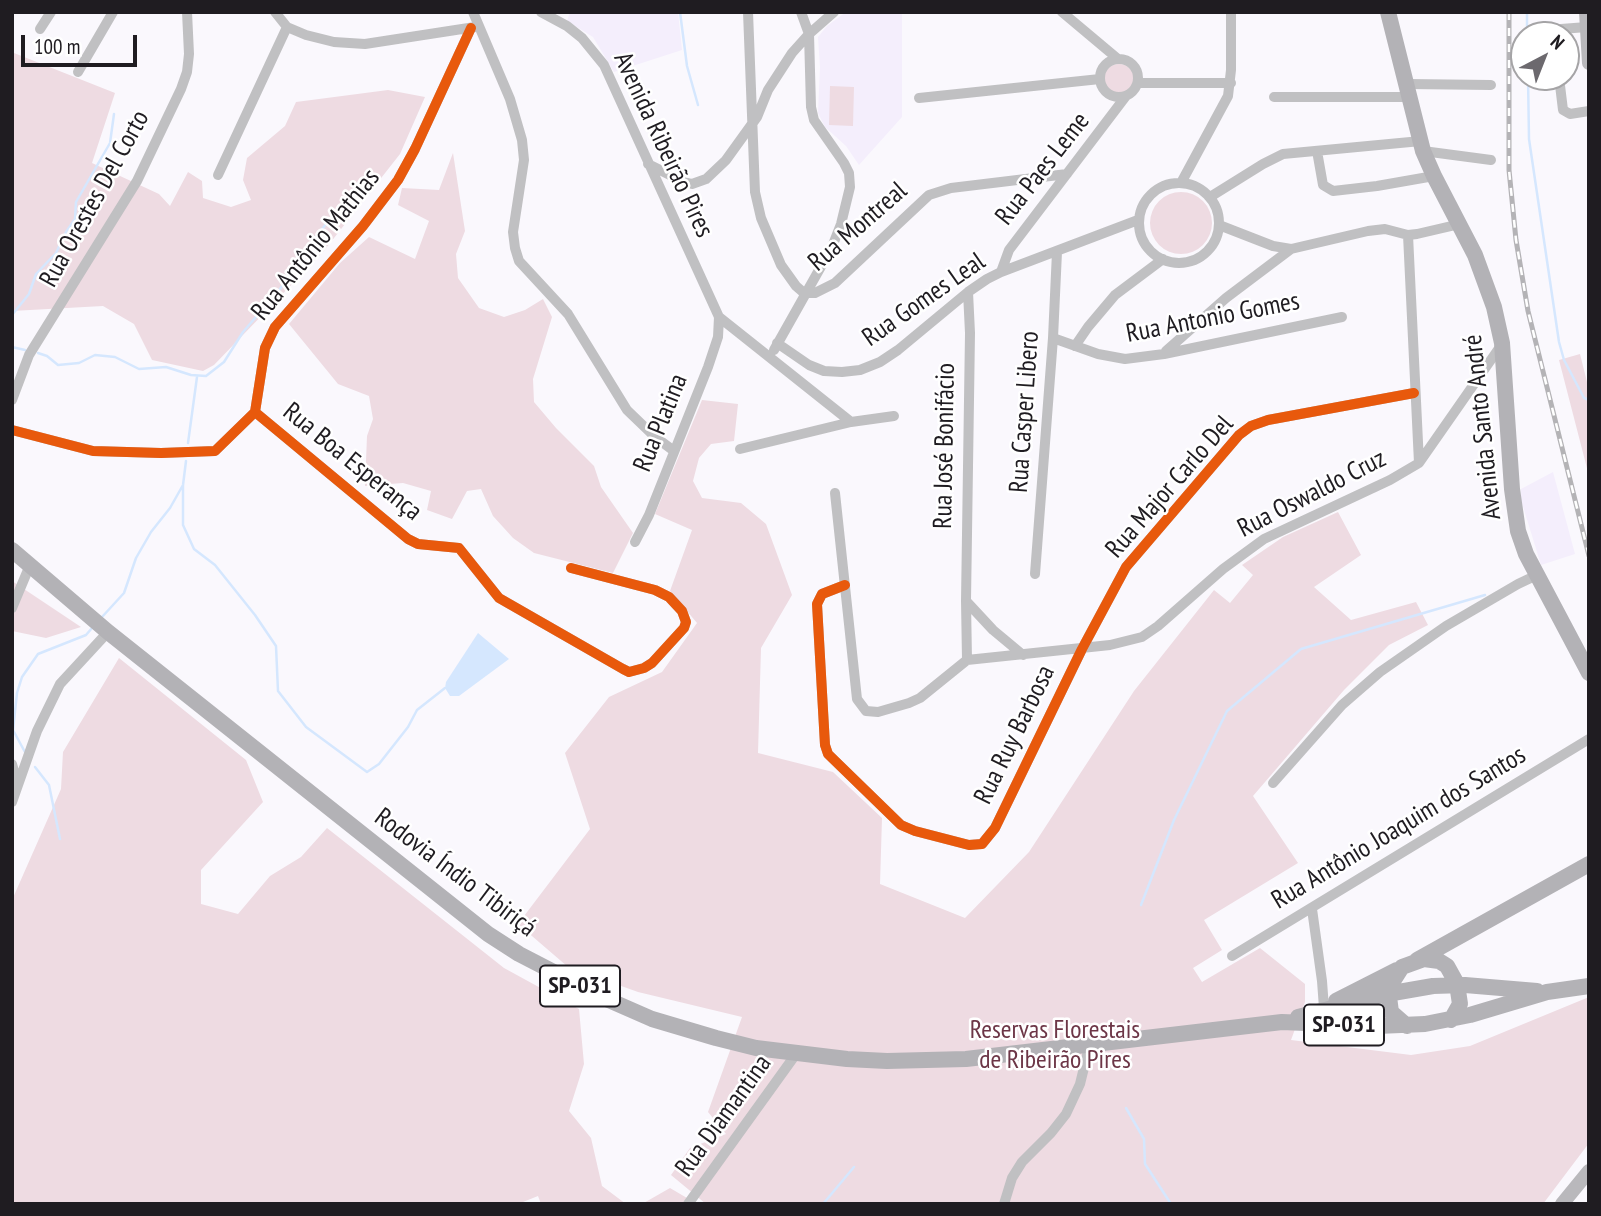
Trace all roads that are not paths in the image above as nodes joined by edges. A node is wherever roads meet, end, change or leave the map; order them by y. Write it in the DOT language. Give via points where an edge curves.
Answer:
graph roads {
  1 [pos="51,12"];
  2 [pos="113,12"];
  3 [pos="187,12"];
  4 [pos="275,12"];
  5 [pos="473,12"];
  6 [pos="541,12"];
  7 [pos="748,12"];
  8 [pos="801,12"];
  9 [pos="834,12"];
  10 [pos="1062,12"];
  11 [pos="1231,12"];
  12 [pos="1388,12"];
  13 [pos="1586,19"];
  14 [pos="287,27"];
  15 [pos="475,27"];
  16 [pos="40,30"];
  17 [pos="809,34"];
  18 [pos="1118,59"];
  19 [pos="1589,63"];
  20 [pos="78,72"];
  21 [pos="1100,79"];
  22 [pos="1138,83"];
  23 [pos="1231,83"];
  24 [pos="1491,85"];
  25 [pos="1410,90"];
  26 [pos="1561,91"];
  27 [pos="1126,96"];
  28 [pos="1274,97"];
  29 [pos="919,98"];
  30 [pos="1589,111"];
  31 [pos="752,125"];
  32 [pos="1422,146"];
  33 [pos="1317,151"];
  34 [pos="1491,160"];
  35 [pos="648,164"];
  36 [pos="1067,174"];
  37 [pos="218,175"];
  38 [pos="1434,176"];
  39 [pos="1181,183"];
  40 [pos="1210,197"];
  41 [pos="1138,220"];
  42 [pos="1460,224"];
  43 [pos="1219,225"];
  44 [pos="1408,235"];
  45 [pos="1291,249"];
  46 [pos="1057,252"];
  47 [pos="1163,259"];
  48 [pos="1000,272"];
  49 [pos="968,292"];
  50 [pos="804,293"];
  51 [pos="719,317"];
  52 [pos="1342,317"];
  53 [pos="1053,338"];
  54 [pos="778,343"];
  55 [pos="1502,343"];
  56 [pos="1076,346"];
  57 [pos="1164,354"];
  58 [pos="769,358"];
  59 [pos="1415,393"];
  60 [pos="12,400"];
  61 [pos="255,412"];
  62 [pos="894,416"];
  63 [pos="851,422"];
  64 [pos="12,430"];
  65 [pos="740,449"];
  66 [pos="674,451"];
  67 [pos="1419,463"];
  68 [pos="835,493"];
  69 [pos="635,542"];
  70 [pos="12,550"];
  71 [pos="30,565"];
  72 [pos="571,568"];
  73 [pos="1035,574"];
  74 [pos="1537,575"];
  75 [pos="845,584"];
  76 [pos="966,601"];
  77 [pos="12,608"];
  78 [pos="108,632"];
  79 [pos="1082,649"];
  80 [pos="1023,655"];
  81 [pos="967,660"];
  82 [pos="1589,673"];
  83 [pos="1589,739"];
  84 [pos="12,764"];
  85 [pos="1273,783"];
  86 [pos="18,785"];
  87 [pos="12,802"];
  88 [pos="1585,868"];
  89 [pos="1312,909"];
  90 [pos="1457,936"];
  91 [pos="1232,956"];
  92 [pos="1417,960"];
  93 [pos="1402,967"];
  94 [pos="1454,980"];
  95 [pos="1589,986"];
  96 [pos="1405,990"];
  97 [pos="1547,992"];
  98 [pos="1388,994"];
  99 [pos="1322,1008"];
  100 [pos="1391,1012"];
  101 [pos="1451,1020"];
  102 [pos="1282,1021"];
  103 [pos="1407,1026"];
  104 [pos="1090,1043"];
  105 [pos="796,1054"];
  106 [pos="1589,1165"];
  107 [pos="1584,1176"];
  108 [pos="688,1204"];
  109 [pos="1004,1204"];
  110 [pos="1562,1204"];
  1 -- 16 [label="street"];
  2 -- 20 [label="street"];
  3 -- 60 [label="street, Rua Orestes Del Corto" via="189,54 181,89 137,181 29,355"];
  4 -- 14 [label="street"];
  5 -- 15 [label="street"];
  6 -- 35 [label="street, Avenida Ribeirão Pires" via="567,26 593,51"];
  7 -- 31 [label="street"];
  8 -- 17 [label="street"];
  9 -- 17 [label="street"];
  10 -- 18 [label="street"];
  11 -- 23 [label="street"];
  12 -- 25 [label="highway, Avenida Santo André"];
  13 -- 19 [label="main road"];
  14 -- 15 [label="street" via="334,42 365,44"];
  14 -- 37 [label="street"];
  15 -- 61 [label="street, Rua Antônio Mathias" via="398,180 269,337"];
  15 -- 66 [label="street" via="510,99 522,140 524,160 513,232 519,261 568,314 627,410"];
  17 -- 31 [label="street" via="779,71"];
  17 -- 50 [label="street" via="814,120 844,163 850,187 836,236"];
  18 -- 21 [label="street" via="1103,67"];
  18 -- 22 [label="street" via="1134,66"];
  21 -- 27 [label="street" via="1108,94"];
  21 -- 29 [label="street"];
  22 -- 23 [label="street"];
  22 -- 27 [label="street"];
  23 -- 39 [label="street" via="1223,108"];
  24 -- 25 [label="street"];
  25 -- 28 [label="street"];
  25 -- 32 [label="highway, Avenida Santo André"];
  26 -- 30 [label="street" via="1563,110 1570,114"];
  27 -- 36 [label="street, Rua Paes Leme"];
  31 -- 35 [label="street" via="718,169 699,182 684,182"];
  31 -- 50 [label="street" via="761,218 781,265"];
  32 -- 33 [label="street"];
  32 -- 34 [label="street"];
  32 -- 38 [label="highway, Avenida Santo André"];
  33 -- 38 [label="street" via="1323,184 1333,191"];
  33 -- 40 [label="street" via="1274,157"];
  35 -- 51 [label="street, Avenida Ribeirão Pires"];
  36 -- 48 [label="street, Rua Paes Leme" via="1009,250"];
  36 -- 50 [label="street, Rua Montreal" via="951,188 929,195 835,283"];
  38 -- 42 [label="highway, Avenida Santo André"];
  39 -- 40 [label="street"];
  39 -- 41 [label="street" via="1154,191"];
  40 -- 43 [label="street"];
  41 -- 46 [label="street, Rua Gomes Leal"];
  41 -- 47 [label="street" via="1147,245"];
  42 -- 44 [label="street"];
  42 -- 55 [label="highway, Avenida Santo André" via="1486,282"];
  43 -- 45 [label="street"];
  43 -- 47 [label="street" via="1212,245 1195,259"];
  44 -- 45 [label="street" via="1385,229"];
  44 -- 59 [label="street"];
  45 -- 57 [label="street" via="1226,298"];
  46 -- 48 [label="street, Rua Gomes Leal"];
  46 -- 53 [label="street, Rua Casper Libero"];
  47 -- 56 [label="street" via="1115,295"];
  48 -- 49 [label="street, Rua Gomes Leal"];
  49 -- 54 [label="street, Rua Gomes Leal" via="898,350 860,370 824,371"];
  49 -- 76 [label="street, Rua José Bonifácio"];
  50 -- 54 [label="street"];
  51 -- 58 [label="street"];
  51 -- 66 [label="street, Rua Platina" via="714,351"];
  52 -- 57 [label="street, Rua Antonio Gomes"];
  53 -- 56 [label="street, Rua Antonio Gomes"];
  53 -- 73 [label="street, Rua Casper Libero"];
  54 -- 58 [label="street"];
  55 -- 67 [label="street, Rua Oswaldo Cruz"];
  55 -- 74 [label="highway, Avenida Santo André" via="1514,510"];
  56 -- 57 [label="street, Rua Antonio Gomes" via="1116,359"];
  58 -- 63 [label="street"];
  59 -- 67 [label="street"];
  59 -- 79 [label="street, Rua Major Carlo Del" via="1268,420 1239,435 1126,567"];
  61 -- 64 [label="street" via="215,451 208,452 93,451"];
  61 -- 72 [label="street, Rua Boa Esperança" via="408,539 459,548 508,604 623,670 636,671 652,663 681,634 686,622 669,597"];
  62 -- 63 [label="street"];
  63 -- 65 [label="street"];
  66 -- 69 [label="street, Rua Platina"];
  67 -- 79 [label="street, Rua Oswaldo Cruz" via="1264,539 1142,637"];
  68 -- 75 [label="street"];
  70 -- 71 [label="highway, Rodovia Índio Tibiriçá / SP-031"];
  71 -- 77 [label="street"];
  71 -- 78 [label="highway, Rodovia Índio Tibiriçá / SP-031"];
  74 -- 82 [label="highway, Avenida Santo André"];
  74 -- 85 [label="street" via="1446,626 1372,678"];
  75 -- 79 [label="street, Rua Ruy Barbosa" via="822,594 817,604 825,745 828,754 906,828 969,845 987,840"];
  75 -- 81 [label="street" via="856,690 866,711 920,698"];
  76 -- 80 [label="street"];
  76 -- 81 [label="street, Rua José Bonifácio"];
  78 -- 86 [label="street" via="60,684"];
  78 -- 105 [label="highway, Rodovia Índio Tibiriçá / SP-031" via="411,874 519,954 652,1019"];
  79 -- 80 [label="street, Rua Oswaldo Cruz"];
  80 -- 81 [label="street, Rua Oswaldo Cruz"];
  83 -- 89 [label="street, Rua Antônio Joaquim dos Santos"];
  84 -- 86 [label="street"];
  86 -- 87 [label="street"];
  88 -- 90 [label="highway"];
  89 -- 91 [label="street, Rua Antônio Joaquim dos Santos"];
  89 -- 99 [label="street" via="1328,995"];
  90 -- 92 [label="highway"];
  90 -- 94 [label="highway" via="1449,948"];
  92 -- 93 [label="highway"];
  92 -- 94 [label="highway" via="1434,959"];
  93 -- 98 [label="highway"];
  93 -- 99 [label="highway"];
  94 -- 96 [label="highway, Rodovia Índio Tibiriçá / SP-031"];
  94 -- 97 [label="highway, Rodovia Índio Tibiriçá / SP-031"];
  94 -- 101 [label="highway" via="1458,1010"];
  95 -- 97 [label="highway, Rodovia Índio Tibiriçá / SP-031"];
  96 -- 98 [label="highway, Rodovia Índio Tibiriçá / SP-031"];
  96 -- 100 [label="highway" via="1395,999"];
  97 -- 101 [label="highway, Rodovia Índio Tibiriçá / SP-031"];
  98 -- 99 [label="highway, Rodovia Índio Tibiriçá / SP-031"];
  98 -- 100 [label="highway"];
  99 -- 102 [label="highway, Rodovia Índio Tibiriçá / SP-031"];
  100 -- 103 [label="highway"];
  101 -- 103 [label="highway, Rodovia Índio Tibiriçá / SP-031"];
  102 -- 103 [label="highway, Rodovia Índio Tibiriçá / SP-031"];
  102 -- 104 [label="highway, Rodovia Índio Tibiriçá / SP-031"];
  104 -- 105 [label="highway, Rodovia Índio Tibiriçá / SP-031" via="966,1059 887,1061"];
  104 -- 109 [label="street" via="1080,1084 1066,1114 1022,1162"];
  105 -- 108 [label="street, Rua Diamantina"];
  106 -- 107 [label="main road"];
  107 -- 110 [label="main road"];
}
